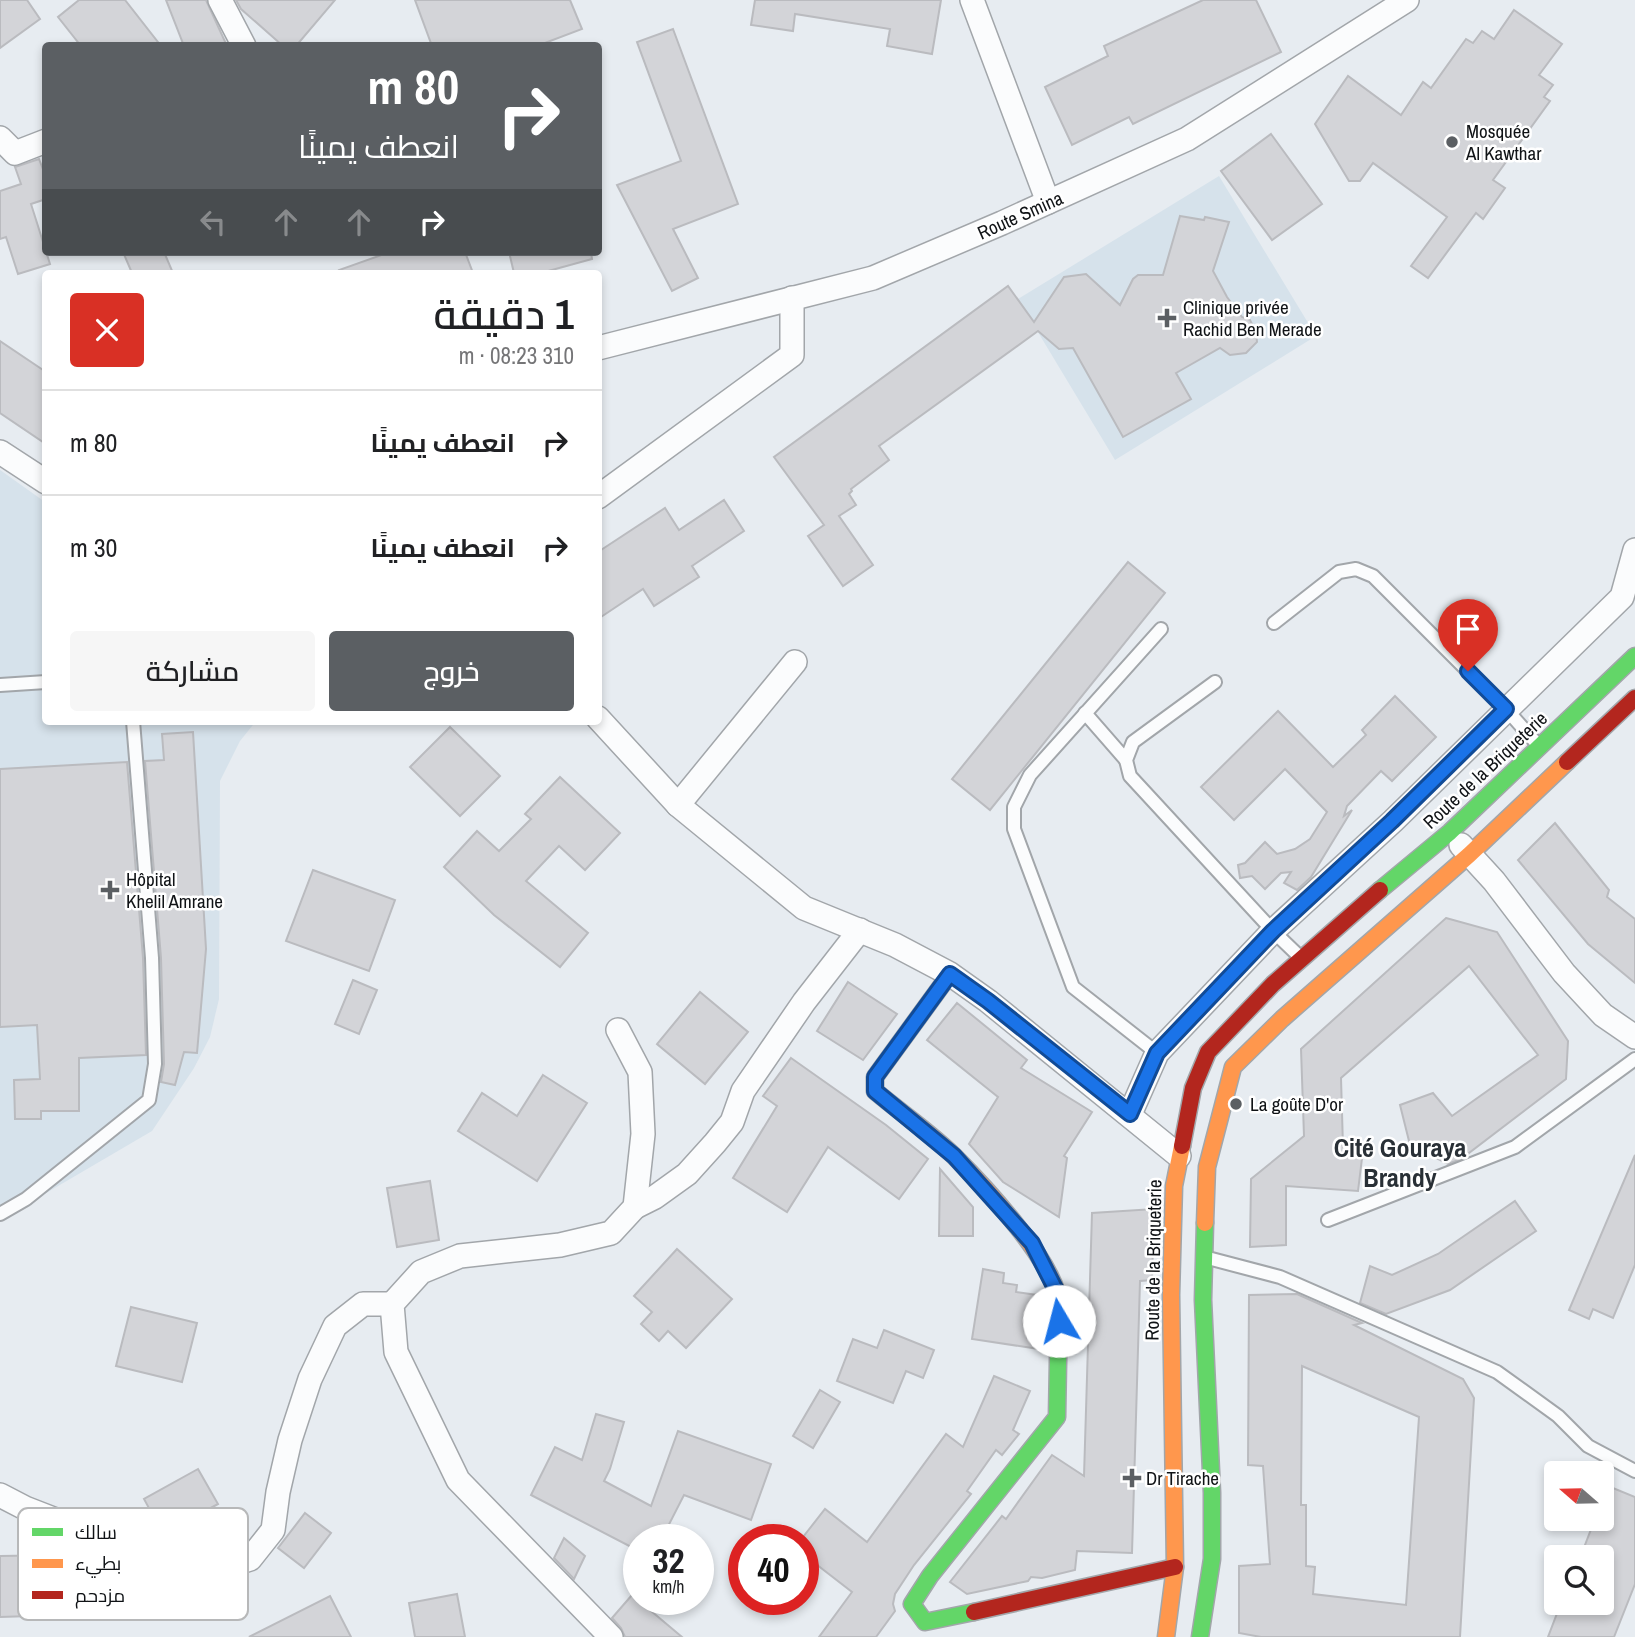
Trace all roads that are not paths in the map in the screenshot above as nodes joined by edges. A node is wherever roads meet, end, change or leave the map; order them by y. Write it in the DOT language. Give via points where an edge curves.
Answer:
graph roads {
  1 [pos="220,0"];
  2 [pos="972,0"];
  3 [pos="1407,0"];
  4 [pos="242,42"];
  5 [pos="0,138"];
  6 [pos="42,143"];
  7 [pos="1048,202"];
  8 [pos="792,298"];
  9 [pos="602,347"];
  10 [pos="0,452"];
  11 [pos="42,479"];
  12 [pos="602,494"];
  13 [pos="1635,550"];
  14 [pos="1628,601"];
  15 [pos="1274,623"];
  16 [pos="1161,628"];
  17 [pos="1635,656"];
  18 [pos="795,662"];
  19 [pos="42,682"];
  20 [pos="1215,682"];
  21 [pos="0,685"];
  22 [pos="1635,698"];
  23 [pos="1506,709"];
  24 [pos="1085,713"];
  25 [pos="602,722"];
  26 [pos="133,725"];
  27 [pos="1540,747"];
  28 [pos="1126,760"];
  29 [pos="678,805"];
  30 [pos="1450,832"];
  31 [pos="1469,855"];
  32 [pos="860,930"];
  33 [pos="1273,931"];
  34 [pos="1302,958"];
  35 [pos="950,974"];
  36 [pos="618,1030"];
  37 [pos="1635,1037"];
  38 [pos="1157,1053"];
  39 [pos="1635,1059"];
  40 [pos="1130,1114"];
  41 [pos="1179,1156"];
  42 [pos="635,1207"];
  43 [pos="0,1214"];
  44 [pos="1328,1220"];
  45 [pos="1204,1257"];
  46 [pos="392,1304"];
  47 [pos="1635,1471"];
  48 [pos="0,1495"];
  49 [pos="25,1508"];
  50 [pos="18,1510"];
  51 [pos="0,1516"];
  52 [pos="248,1560"];
  53 [pos="1175,1567"];
  54 [pos="611,1637"];
  55 [pos="1166,1637"];
  56 [pos="1200,1637"];
  1 -- 4 [label="street"];
  2 -- 7 [label="street"];
  3 -- 7 [label="street, Route Smina" via="1187,139"];
  5 -- 6 [label="street" via="15,153"];
  7 -- 8 [label="street, Route Smina" via="873,278"];
  8 -- 9 [label="street, Route Smina"];
  8 -- 12 [label="street" via="792,355"];
  10 -- 11 [label="street"];
  13 -- 14 [label="street"];
  14 -- 23 [label="street"];
  15 -- 23 [label="lane" via="1339,572 1356,569 1373,576"];
  16 -- 24 [label="lane"];
  17 -- 27 [label="street, Route de la Briqueterie"];
  18 -- 29 [label="street"];
  19 -- 21 [label="lane"];
  20 -- 28 [label="lane" via="1133,742"];
  22 -- 31 [label="street"];
  23 -- 27 [label="lane"];
  23 -- 33 [label="street"];
  24 -- 28 [label="lane"];
  24 -- 38 [label="lane" via="1030,775 1014,807 1014,829 1073,987"];
  25 -- 29 [label="street"];
  26 -- 43 [label="lane" via="152,958 155,1064 149,1100 26,1199"];
  27 -- 30 [label="street, Route de la Briqueterie"];
  28 -- 33 [label="lane" via="1130,776"];
  29 -- 32 [label="street" via="804,908"];
  30 -- 31 [label="street"];
  30 -- 34 [label="street, Route de la Briqueterie"];
  31 -- 37 [label="street" via="1564,973 1603,1015"];
  31 -- 45 [label="street" via="1233,1067 1207,1167"];
  32 -- 35 [label="street"];
  32 -- 42 [label="street" via="743,1091 732,1122 715,1143 687,1174"];
  33 -- 34 [label="lane"];
  33 -- 38 [label="street"];
  34 -- 41 [label="street, Route de la Briqueterie" via="1208,1052 1193,1088"];
  35 -- 40 [label="street"];
  35 -- 53 [label="street" via="875,1077 875,1091 954,1156 1032,1243 1059,1296 1057,1418 912,1604 925,1622"];
  36 -- 42 [label="street" via="640,1072 643,1135"];
  38 -- 40 [label="street"];
  39 -- 44 [label="lane" via="1515,1147"];
  40 -- 41 [label="street"];
  41 -- 53 [label="street, Route de la Briqueterie" via="1171,1295"];
  42 -- 46 [label="street" via="611,1233 560,1245 460,1256 421,1272"];
  45 -- 47 [label="lane" via="1280,1277 1497,1372 1558,1416 1588,1446"];
  45 -- 56 [label="street" via="1212,1559"];
  46 -- 52 [label="street" via="363,1304 335,1326 310,1379 290,1440 273,1530"];
  46 -- 54 [label="street" via="396,1352 458,1480"];
  48 -- 49 [label="street"];
  50 -- 51 [label="street"];
  53 -- 55 [label="street, Route de la Briqueterie"];
}
